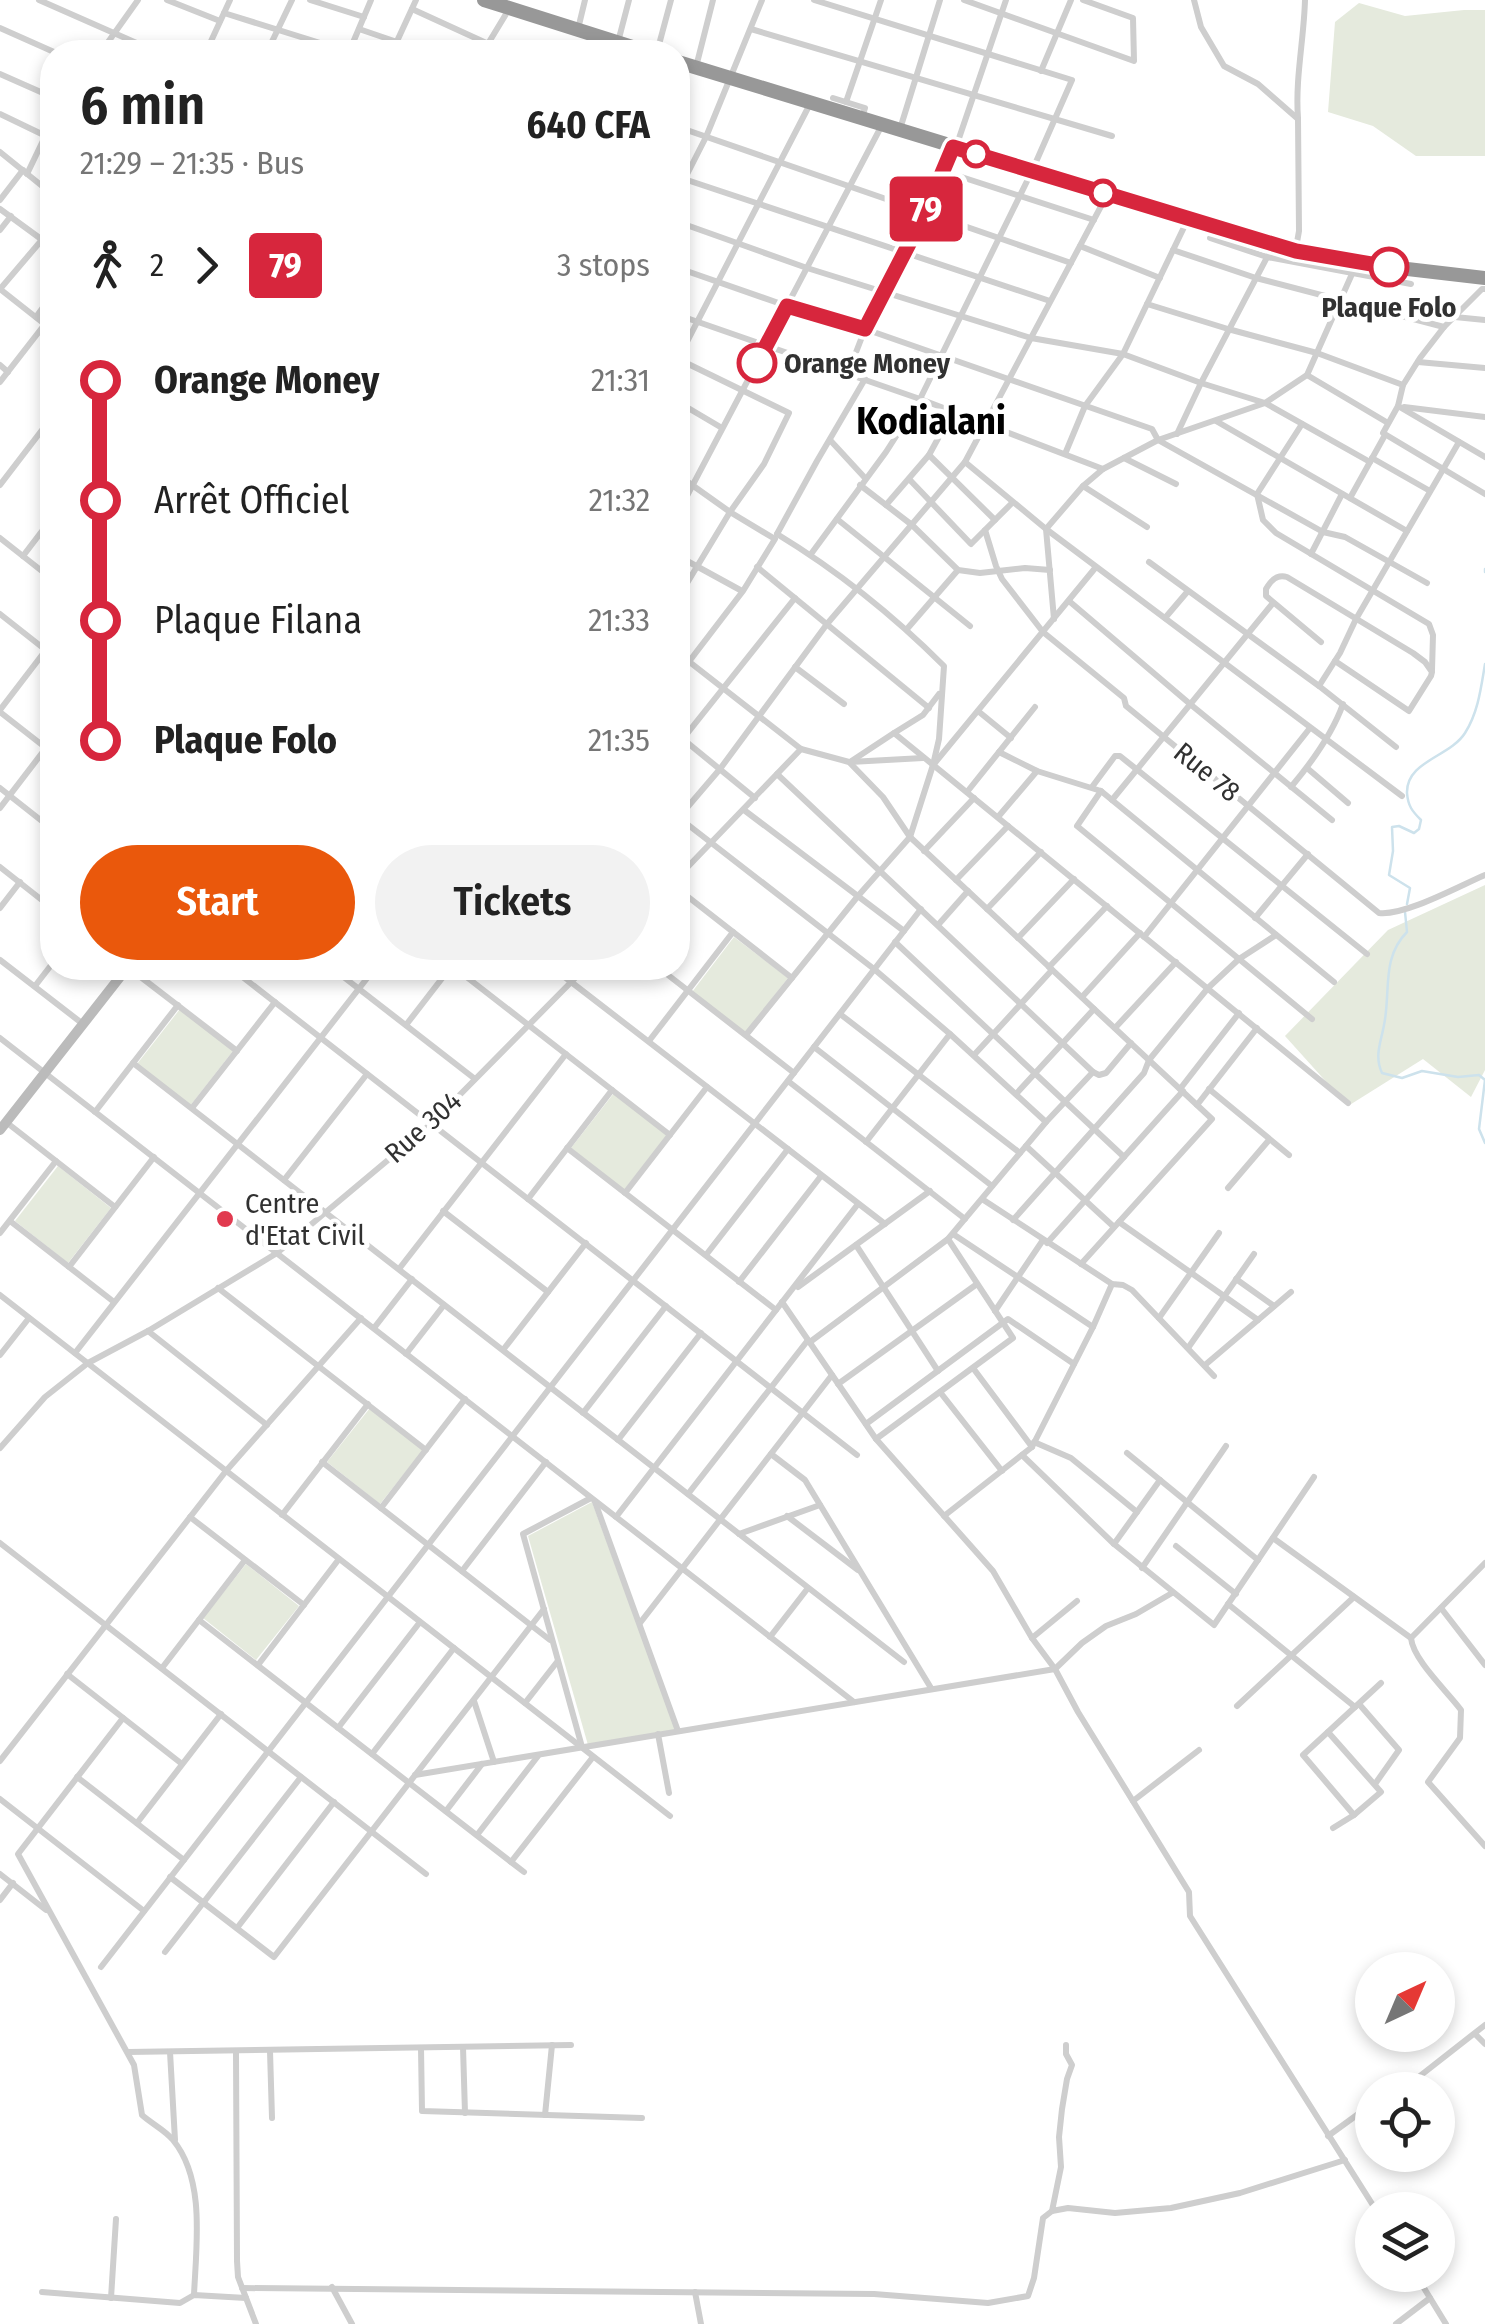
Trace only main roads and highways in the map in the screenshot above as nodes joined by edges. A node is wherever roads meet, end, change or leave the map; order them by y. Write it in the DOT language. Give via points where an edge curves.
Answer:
graph roads {
  1 [pos="486,0"];
  2 [pos="517,6"];
  3 [pos="608,40"];
  4 [pos="690,65"];
  5 [pos="1485,278"];
  1 -- 2 [label="highway"];
  2 -- 3 [label="highway"];
  4 -- 5 [label="highway" via="1270,251 1296,251 1354,268"];
}
